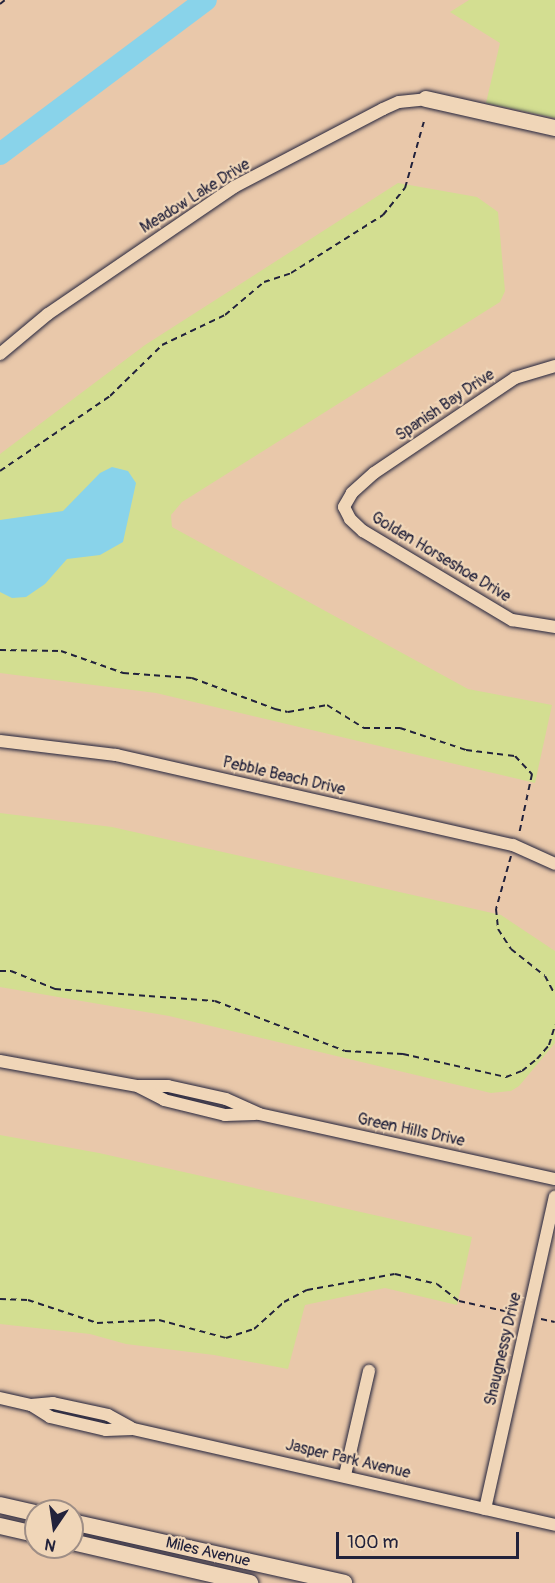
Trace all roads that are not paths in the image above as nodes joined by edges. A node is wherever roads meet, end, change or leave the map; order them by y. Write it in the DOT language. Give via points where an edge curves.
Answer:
graph roads {
  1 [pos="426,99"];
  2 [pos="555,128"];
  3 [pos="0,354"];
  4 [pos="555,366"];
  5 [pos="360,485"];
  6 [pos="555,627"];
  7 [pos="0,741"];
  8 [pos="555,864"];
  9 [pos="0,1061"];
  10 [pos="555,1179"];
  11 [pos="555,1197"];
  12 [pos="369,1371"];
  13 [pos="0,1398"];
  14 [pos="345,1474"];
  15 [pos="0,1505"];
  16 [pos="484,1509"];
  17 [pos="24,1510"];
  18 [pos="84,1525"];
  19 [pos="555,1525"];
  20 [pos="0,1526"];
  21 [pos="24,1531"];
  22 [pos="84,1545"];
  23 [pos="250,1583"];
  24 [pos="344,1583"];
  1 -- 2 [label="street"];
  1 -- 3 [label="street, Meadow Lake Drive" via="399,102 383,109 234,187 48,314"];
  4 -- 5 [label="street, Spanish Bay Drive" via="515,378"];
  5 -- 6 [label="street, Golden Horseshoe Drive" via="344,507 363,531 512,620"];
  7 -- 8 [label="street, Pebble Beach Drive" via="116,755 515,847"];
  9 -- 10 [label="street, Green Hills Drive" via="138,1086 168,1086 259,1113"];
  11 -- 16 [label="street, Shaugnessy Drive"];
  12 -- 14 [label="street"];
  13 -- 14 [label="street, Jasper Park Avenue" via="31,1405 52,1403 108,1415 133,1429"];
  14 -- 16 [label="street, Jasper Park Avenue"];
  15 -- 17 [label="street"];
  16 -- 19 [label="street, Jasper Park Avenue"];
  18 -- 24 [label="street, Miles Avenue"];
  20 -- 21 [label="street"];
  22 -- 23 [label="street, Miles Avenue"];
}
